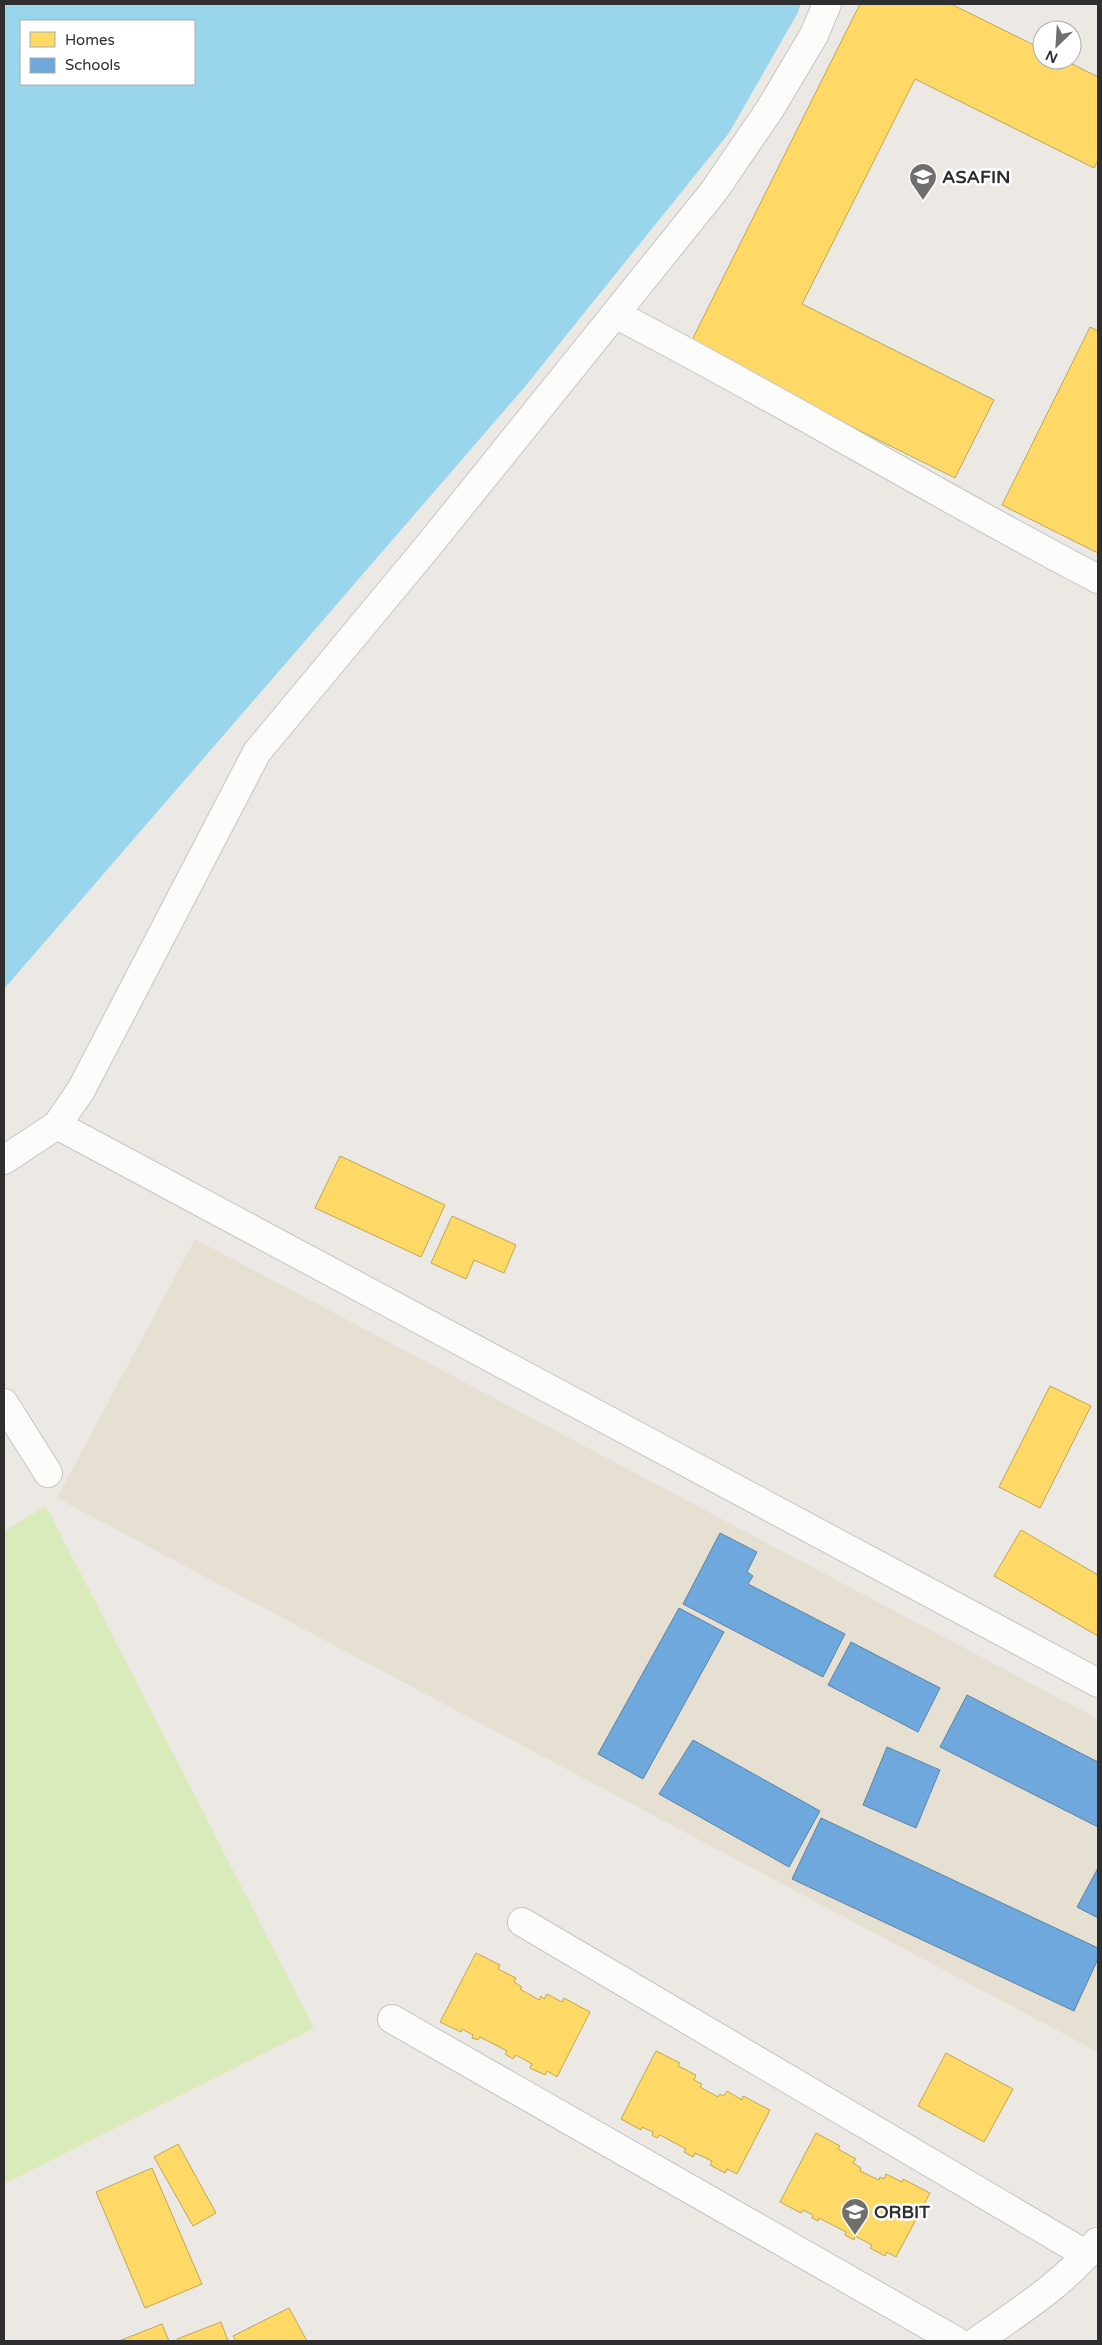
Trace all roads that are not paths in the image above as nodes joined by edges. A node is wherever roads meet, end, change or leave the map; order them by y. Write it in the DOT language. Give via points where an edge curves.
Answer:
graph roads {
  1 [pos="827,4"];
  2 [pos="615,314"];
  3 [pos="1098,579"];
  4 [pos="57,1125"];
  5 [pos="4,1160"];
  6 [pos="4,1403"];
  7 [pos="48,1473"];
  8 [pos="1098,1683"];
  9 [pos="522,1922"];
  10 [pos="392,2019"];
  11 [pos="1092,2248"];
  12 [pos="956,2341"];
  13 [pos="978,2341"];
  1 -- 2 [label="street" via="814,35 765,118 714,191"];
  2 -- 3 [label="street"];
  2 -- 4 [label="street" via="429,545 256,752 81,1090"];
  4 -- 5 [label="street"];
  4 -- 8 [label="street"];
  6 -- 7 [label="street"];
  9 -- 11 [label="street"];
  10 -- 12 [label="street"];
  11 -- 13 [label="street" via="1042,2296"];
}
